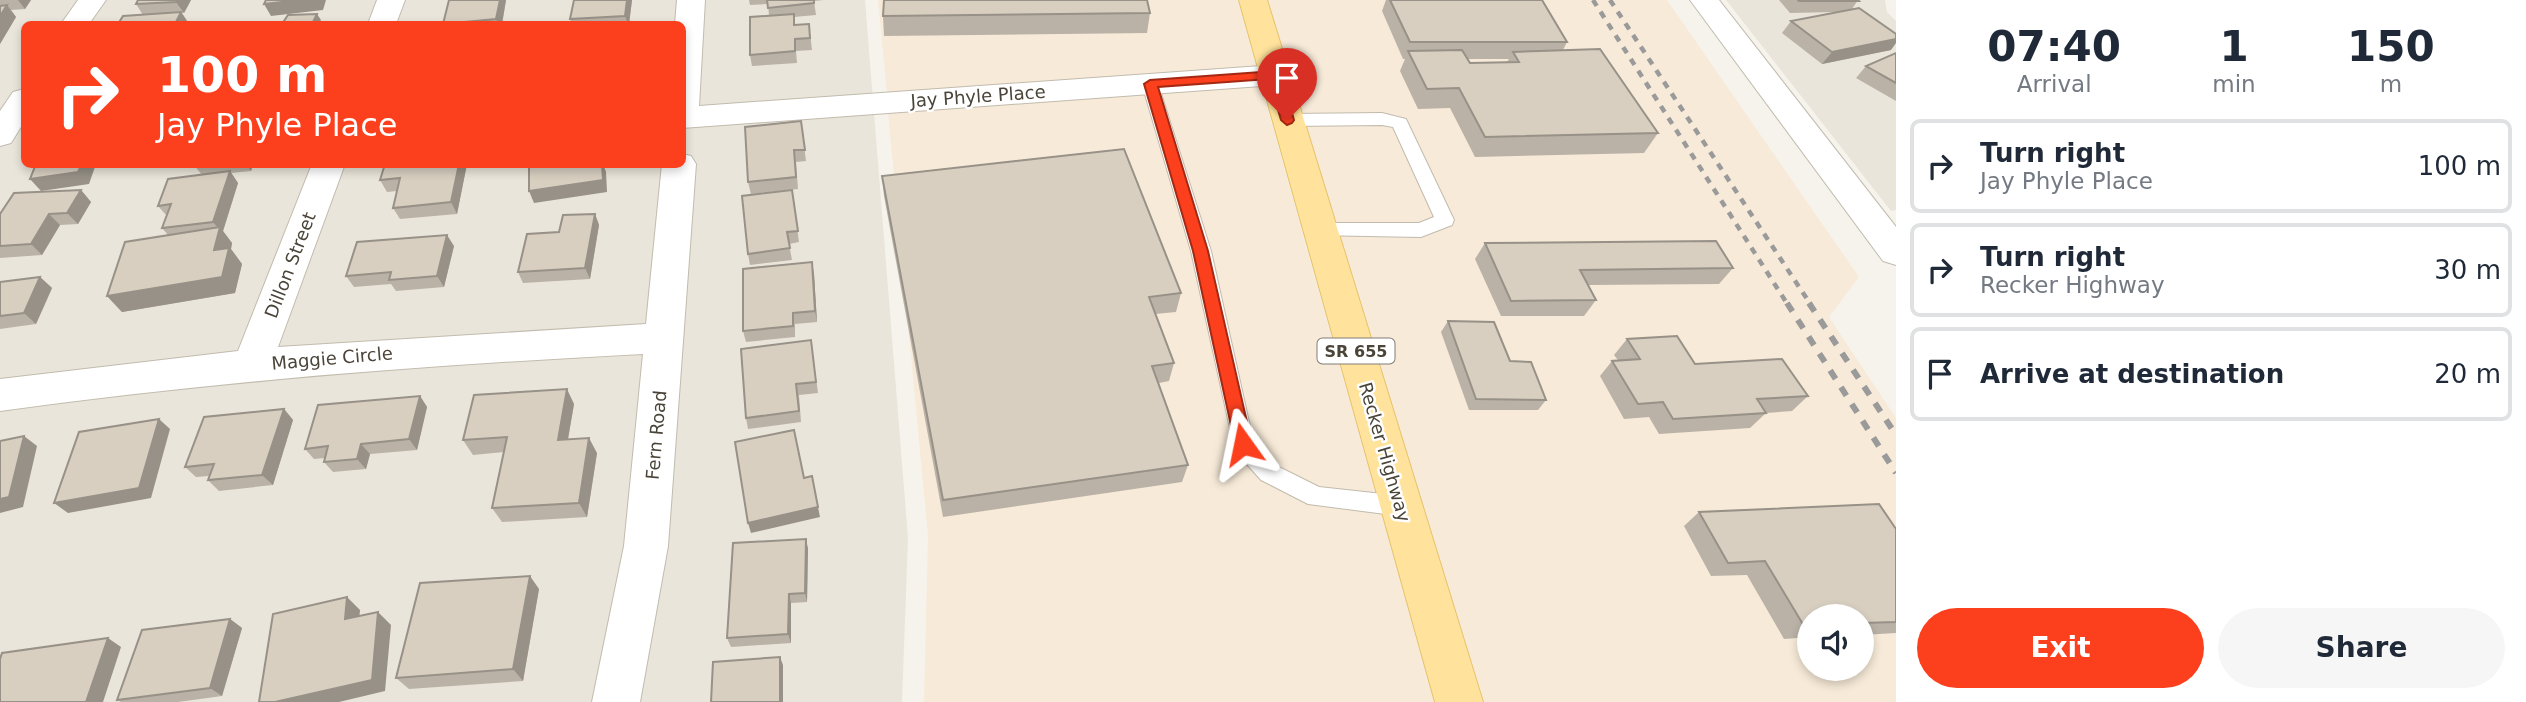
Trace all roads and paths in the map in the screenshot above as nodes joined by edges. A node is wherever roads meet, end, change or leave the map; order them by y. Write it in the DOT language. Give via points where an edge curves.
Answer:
graph roads {
  1 [pos="92,0"];
  2 [pos="391,0"];
  3 [pos="691,0"];
  4 [pos="1253,0"];
  5 [pos="1704,0"];
  6 [pos="77,21"];
  7 [pos="383,21"];
  8 [pos="686,73"];
  9 [pos="1274,75"];
  10 [pos="1150,84"];
  11 [pos="21,104"];
  12 [pos="686,117"];
  13 [pos="1287,120"];
  14 [pos="0,135"];
  15 [pos="327,168"];
  16 [pos="679,168"];
  17 [pos="1320,230"];
  18 [pos="1896,252"];
  19 [pos="665,338"];
  20 [pos="252,365"];
  21 [pos="0,395"];
  22 [pos="1401,506"];
  23 [pos="615,702"];
  24 [pos="1459,702"];
  1 -- 6 [label="street"];
  2 -- 7 [label="street"];
  3 -- 8 [label="street"];
  4 -- 9 [label="main road, Recker Highway / SR 655"];
  5 -- 18 [label="street"];
  9 -- 10 [label="street, Jay Phyle Place"];
  9 -- 13 [label="main road, Recker Highway / SR 655"];
  10 -- 12 [label="street, Jay Phyle Place"];
  10 -- 22 [label="lane" via="1201,251 1243,444 1269,473 1316,497"];
  11 -- 14 [label="street"];
  13 -- 17 [label="main road, Recker Highway / SR 655"];
  13 -- 17 [label="lane" via="1400,122 1445,220 1421,230"];
  15 -- 20 [label="street, Dillon Street"];
  16 -- 19 [label="street, Fern Road"];
  17 -- 22 [label="main road, Recker Highway / SR 655"];
  19 -- 20 [label="street, Maggie Circle" via="377,353"];
  19 -- 23 [label="street, Fern Road" via="646,546"];
  20 -- 21 [label="street, Maggie Circle" via="121,377"];
  22 -- 24 [label="main road, Recker Highway / SR 655"];
}
